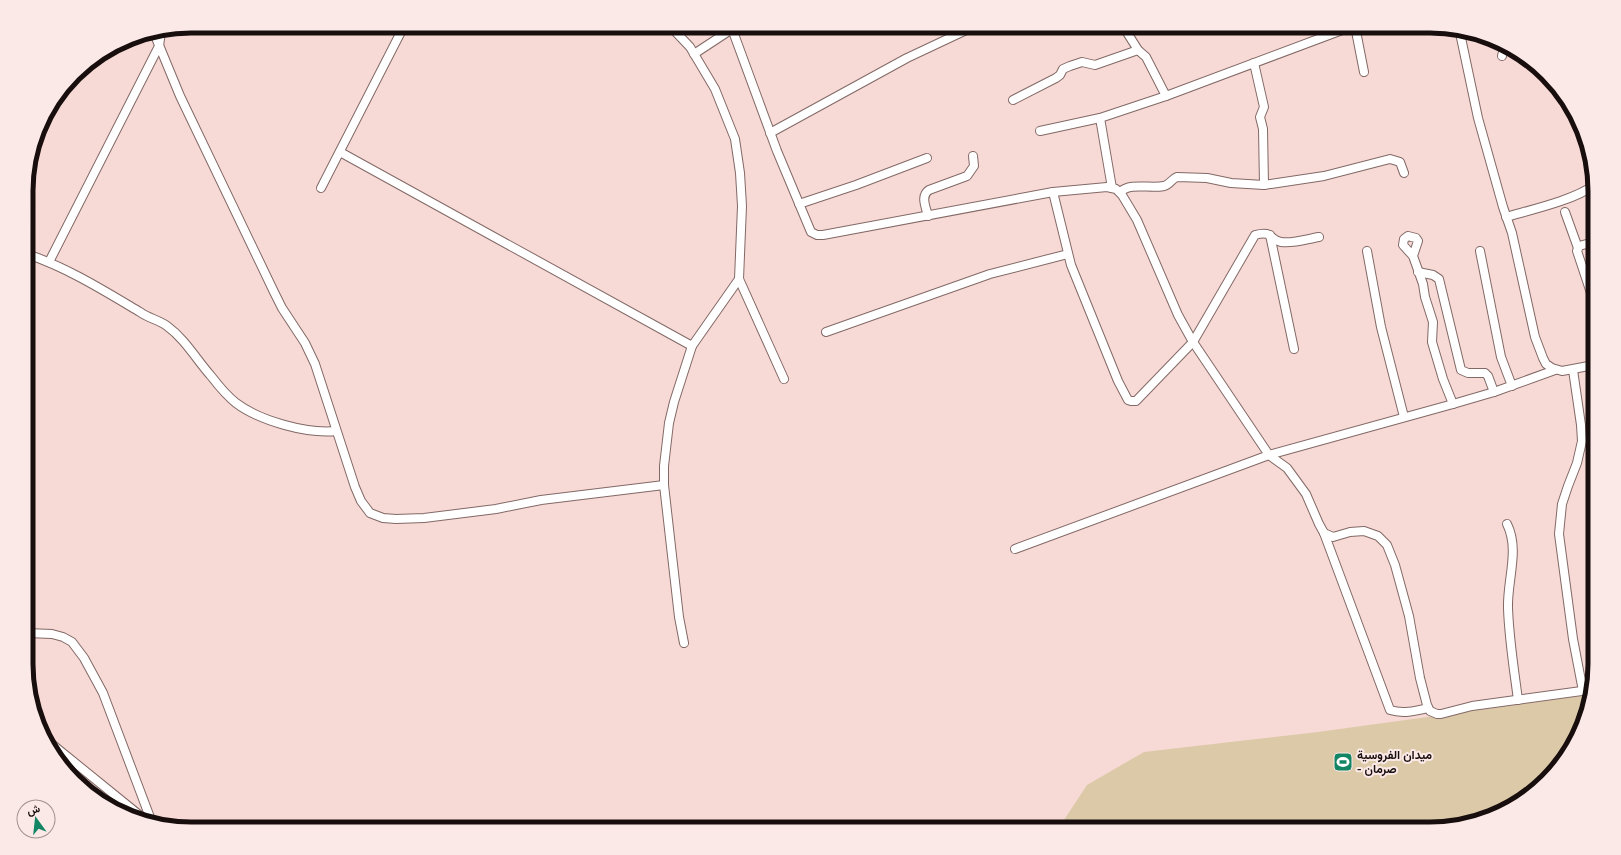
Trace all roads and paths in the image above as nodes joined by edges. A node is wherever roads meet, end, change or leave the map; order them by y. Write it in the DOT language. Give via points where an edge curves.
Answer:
graph roads {
  1 [pos="400,33"];
  2 [pos="676,33"];
  3 [pos="724,33"];
  4 [pos="734,33"];
  5 [pos="960,33"];
  6 [pos="1127,33"];
  7 [pos="1335,33"];
  8 [pos="1356,33"];
  9 [pos="160,36"];
  10 [pos="1461,36"];
  11 [pos="156,37"];
  12 [pos="159,46"];
  13 [pos="1138,50"];
  14 [pos="1503,51"];
  15 [pos="694,54"];
  16 [pos="1502,56"];
  17 [pos="1254,63"];
  18 [pos="1364,72"];
  19 [pos="1166,96"];
  20 [pos="1013,100"];
  21 [pos="1100,118"];
  22 [pos="1040,131"];
  23 [pos="770,133"];
  24 [pos="340,152"];
  25 [pos="973,156"];
  26 [pos="927,158"];
  27 [pos="1404,173"];
  28 [pos="1264,185"];
  29 [pos="321,188"];
  30 [pos="1112,188"];
  31 [pos="1588,190"];
  32 [pos="1053,192"];
  33 [pos="1120,192"];
  34 [pos="799,204"];
  35 [pos="1565,212"];
  36 [pos="928,216"];
  37 [pos="1506,217"];
  38 [pos="1270,235"];
  39 [pos="1319,237"];
  40 [pos="1588,244"];
  41 [pos="1578,248"];
  42 [pos="1367,251"];
  43 [pos="1480,251"];
  44 [pos="1068,254"];
  45 [pos="33,256"];
  46 [pos="1413,256"];
  47 [pos="49,262"];
  48 [pos="1418,272"];
  49 [pos="739,279"];
  50 [pos="1588,284"];
  51 [pos="826,332"];
  52 [pos="1193,342"];
  53 [pos="692,346"];
  54 [pos="1294,349"];
  55 [pos="1588,366"];
  56 [pos="1555,370"];
  57 [pos="1573,370"];
  58 [pos="784,379"];
  59 [pos="1512,386"];
  60 [pos="1494,392"];
  61 [pos="1453,404"];
  62 [pos="1404,417"];
  63 [pos="336,431"];
  64 [pos="1269,455"];
  65 [pos="664,485"];
  66 [pos="1507,524"];
  67 [pos="1324,533"];
  68 [pos="1015,549"];
  69 [pos="33,633"];
  70 [pos="684,643"];
  71 [pos="1586,691"];
  72 [pos="1518,700"];
  73 [pos="1428,708"];
  74 [pos="58,749"];
  75 [pos="136,812"];
  76 [pos="150,817"];
  1 -- 24 [label="street"];
  2 -- 15 [label="street"];
  3 -- 15 [label="street"];
  4 -- 23 [label="street"];
  5 -- 23 [label="street" via="907,58"];
  6 -- 13 [label="street"];
  7 -- 17 [label="street"];
  8 -- 18 [label="street"];
  9 -- 12 [label="street"];
  10 -- 37 [label="street" via="1478,118"];
  11 -- 12 [label="street"];
  12 -- 47 [label="street"];
  12 -- 63 [label="street" via="180,96 276,297 315,364"];
  13 -- 19 [label="street" via="1146,57"];
  13 -- 20 [label="street" via="1095,65 1082,62 1070,66 1063,69 1056,78"];
  14 -- 16 [label="street"];
  15 -- 49 [label="street" via="715,89 735,138 742,206"];
  17 -- 19 [label="street"];
  17 -- 28 [label="street" via="1264,107 1260,117"];
  19 -- 21 [label="street"];
  21 -- 22 [label="street"];
  21 -- 30 [label="street"];
  23 -- 34 [label="street"];
  24 -- 29 [label="street"];
  24 -- 53 [label="street"];
  25 -- 36 [label="street" via="974,166 967,176 924,193"];
  26 -- 34 [label="street"];
  27 -- 28 [label="street" via="1400,162 1390,159 1324,176"];
  28 -- 33 [label="street" via="1177,177 1165,186 1127,188"];
  30 -- 32 [label="street"];
  30 -- 33 [label="street"];
  31 -- 37 [label="street"];
  32 -- 36 [label="street"];
  32 -- 44 [label="street"];
  33 -- 52 [label="street" via="1137,220 1178,315"];
  34 -- 36 [label="street" via="808,229 813,234 820,235"];
  35 -- 41 [label="street"];
  37 -- 56 [label="street" via="1512,233 1535,337 1546,364"];
  38 -- 39 [label="street" via="1278,242 1287,243"];
  38 -- 52 [label="street" via="1264,232 1255,235"];
  38 -- 54 [label="street"];
  40 -- 41 [label="street"];
  41 -- 50 [label="street"];
  42 -- 62 [label="street" via="1381,327"];
  43 -- 59 [label="street" via="1501,356"];
  44 -- 51 [label="street" via="978,277"];
  44 -- 52 [label="street" via="1118,381 1131,401 1136,401"];
  45 -- 47 [label="street"];
  46 -- 48 [label="street"];
  47 -- 63 [label="street" via="104,290 141,314 166,325 181,338 210,376 235,402 249,411 296,428"];
  48 -- 60 [label="street" via="1433,274 1439,279 1461,370 1468,374 1485,373"];
  48 -- 61 [label="street" via="1434,322 1432,342"];
  49 -- 53 [label="street"];
  49 -- 58 [label="street"];
  52 -- 64 [label="street"];
  53 -- 65 [label="street" via="669,423"];
  55 -- 57 [label="street"];
  56 -- 57 [label="street"];
  56 -- 59 [label="street"];
  57 -- 71 [label="street" via="1582,441 1578,464 1562,504 1559,534 1573,639"];
  59 -- 60 [label="street"];
  60 -- 61 [label="street"];
  61 -- 62 [label="street"];
  62 -- 64 [label="street"];
  63 -- 65 [label="street" via="361,501 370,513 383,518 445,515 605,491"];
  64 -- 67 [label="street" via="1287,468 1306,494"];
  64 -- 68 [label="street"];
  65 -- 70 [label="street"];
  66 -- 72 [label="street" via="1513,543 1508,608"];
  67 -- 73 [label="street" via="1390,710 1408,712"];
  67 -- 73 [label="street" via="1333,537 1364,531 1378,536 1387,545 1406,603"];
  69 -- 76 [label="street" via="63,637 72,642 80,652 103,693"];
  71 -- 72 [label="street"];
  72 -- 73 [label="street" via="1472,706 1441,714 1433,713"];
  74 -- 75 [label="street"];
}
